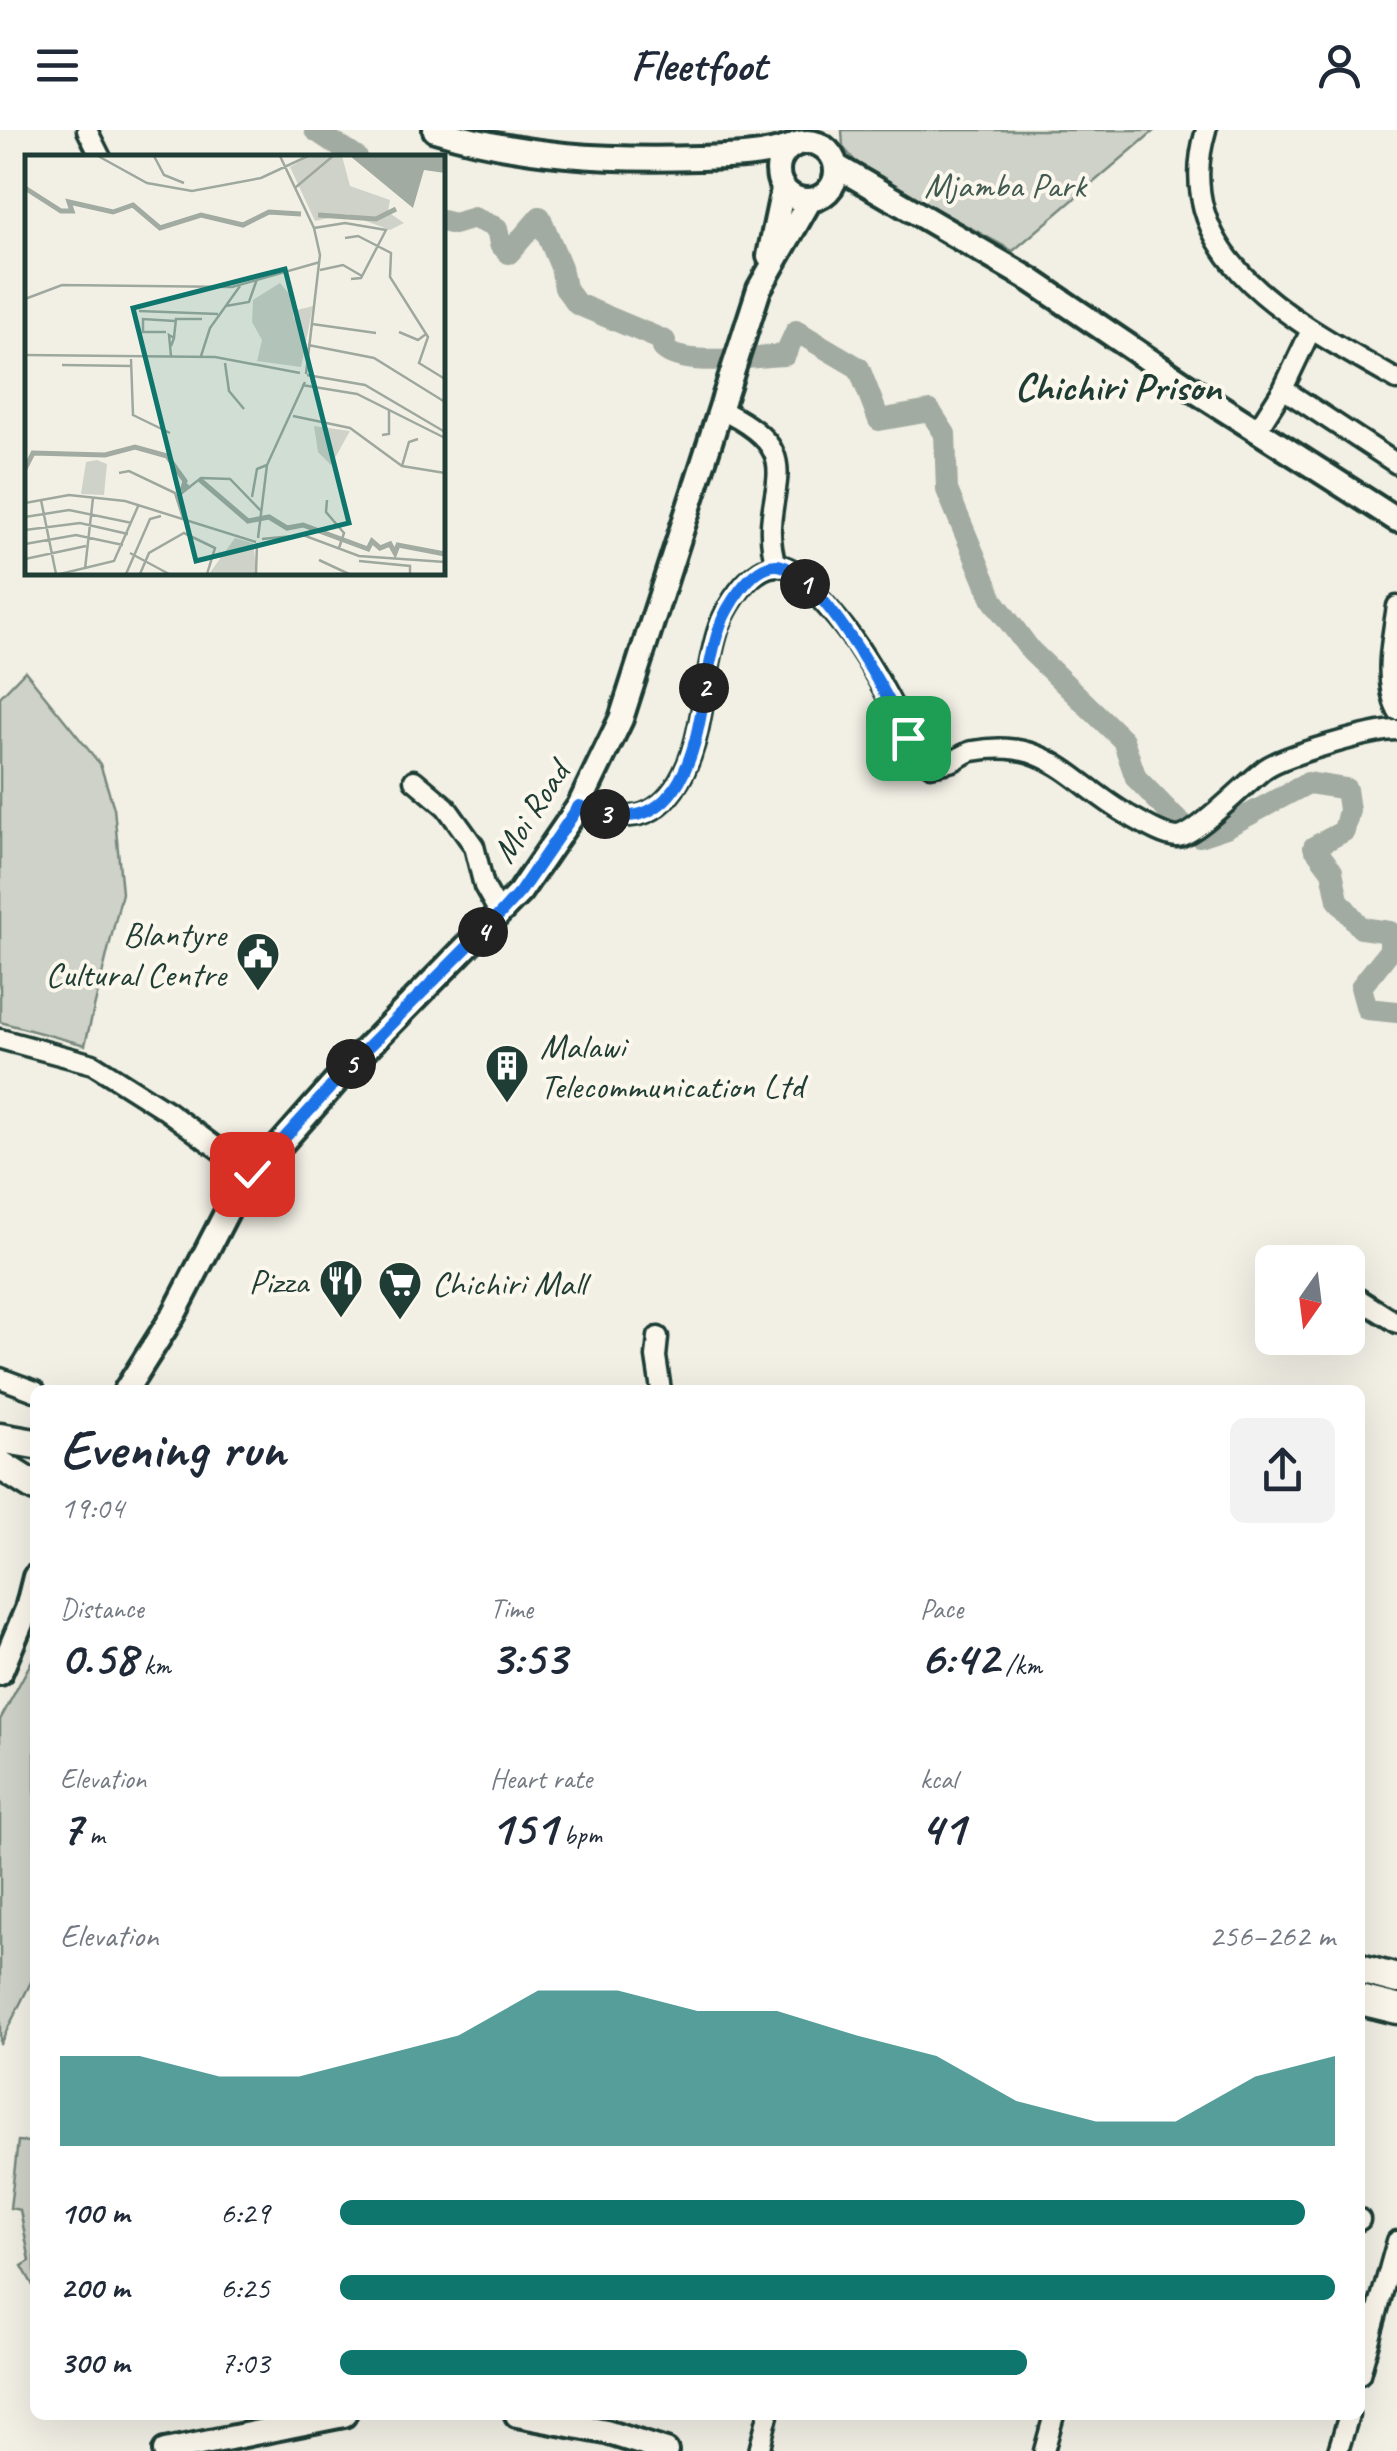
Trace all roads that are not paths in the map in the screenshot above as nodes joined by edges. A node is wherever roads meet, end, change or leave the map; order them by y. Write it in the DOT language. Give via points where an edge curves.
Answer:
graph roads {
  1 [pos="87,130"];
  2 [pos="434,130"];
  3 [pos="840,130"];
  4 [pos="1206,130"];
  5 [pos="801,140"];
  6 [pos="100,155"];
  7 [pos="670,159"];
  8 [pos="835,163"];
  9 [pos="781,184"];
  10 [pos="816,198"];
  11 [pos="917,215"];
  12 [pos="760,288"];
  13 [pos="1311,330"];
  14 [pos="1397,380"];
  15 [pos="1282,390"];
  16 [pos="721,410"];
  17 [pos="1257,430"];
  18 [pos="1397,464"];
  19 [pos="1397,520"];
  20 [pos="776,565"];
  21 [pos="1397,606"];
  22 [pos="1397,710"];
  23 [pos="1397,730"];
  24 [pos="414,780"];
  25 [pos="579,806"];
  26 [pos="500,914"];
  27 [pos="0,1039"];
  28 [pos="252,1174"];
  29 [pos="1365,1302"];
  30 [pos="1397,1322"];
  31 [pos="658,1337"];
  32 [pos="144,1366"];
  33 [pos="0,1378"];
  34 [pos="130,1385"];
  35 [pos="136,1385"];
  36 [pos="661,1385"];
  37 [pos="30,1389"];
  38 [pos="0,1438"];
  39 [pos="30,1443"];
  40 [pos="0,1465"];
  41 [pos="30,1484"];
  42 [pos="30,1606"];
  43 [pos="0,1673"];
  44 [pos="1365,1970"];
  45 [pos="1397,1978"];
  46 [pos="1365,2001"];
  47 [pos="1397,2009"];
  48 [pos="1397,2240"];
  49 [pos="1365,2356"];
  50 [pos="298,2420"];
  51 [pos="543,2420"];
  52 [pos="767,2420"];
  53 [pos="1053,2420"];
  54 [pos="1347,2420"];
  55 [pos="270,2423"];
  56 [pos="166,2451"];
  57 [pos="666,2451"];
  58 [pos="759,2451"];
  59 [pos="1044,2451"];
  60 [pos="1338,2451"];
  1 -- 6 [label="street"];
  2 -- 7 [label="main road" via="540,153"];
  3 -- 8 [label="main road"];
  4 -- 13 [label="street" via="1197,174 1212,235 1256,290"];
  5 -- 7 [label="main road" via="750,157"];
  5 -- 8 [label="main road" via="824,148"];
  5 -- 9 [label="main road" via="780,160"];
  7 -- 9 [label="main road" via="746,168"];
  8 -- 10 [label="main road" via="835,180"];
  8 -- 11 [label="main road"];
  9 -- 10 [label="main road" via="795,198"];
  9 -- 12 [label="main road"];
  10 -- 11 [label="main road" via="845,195"];
  10 -- 12 [label="main road, Moi Road"];
  11 -- 17 [label="main road" via="1031,280"];
  12 -- 16 [label="main road, Moi Road"];
  13 -- 14 [label="street"];
  13 -- 15 [label="street"];
  15 -- 17 [label="street"];
  15 -- 18 [label="street"];
  16 -- 20 [label="street" via="756,430 778,464 770,533"];
  16 -- 25 [label="main road, Moi Road" via="621,719"];
  17 -- 19 [label="main road"];
  20 -- 23 [label="street" via="794,571 842,626 872,668 916,755 930,766 991,748 1040,753 1110,805 1178,837 1196,830 1265,768 1378,730"];
  20 -- 25 [label="street" via="748,581 728,606 708,663 688,764 673,791 631,818"];
  21 -- 22 [label="street" via="1390,696"];
  24 -- 26 [label="street" via="446,807 474,846"];
  25 -- 26 [label="main road, Moi Road"];
  26 -- 28 [label="main road, Moi Road"];
  27 -- 28 [label="street" via="93,1064"];
  28 -- 32 [label="main road, Moi Road"];
  29 -- 30 [label="street"];
  31 -- 36 [label="street"];
  32 -- 34 [label="main road"];
  32 -- 35 [label="main road"];
  33 -- 37 [label="street"];
  38 -- 39 [label="highway"];
  40 -- 41 [label="highway"];
  42 -- 43 [label="main road"];
  44 -- 45 [label="highway"];
  46 -- 47 [label="highway"];
  48 -- 49 [label="street"];
  50 -- 55 [label="main road"];
  51 -- 57 [label="main road"];
  52 -- 58 [label="street"];
  53 -- 59 [label="street"];
  54 -- 60 [label="street"];
  55 -- 56 [label="main road"];
}
